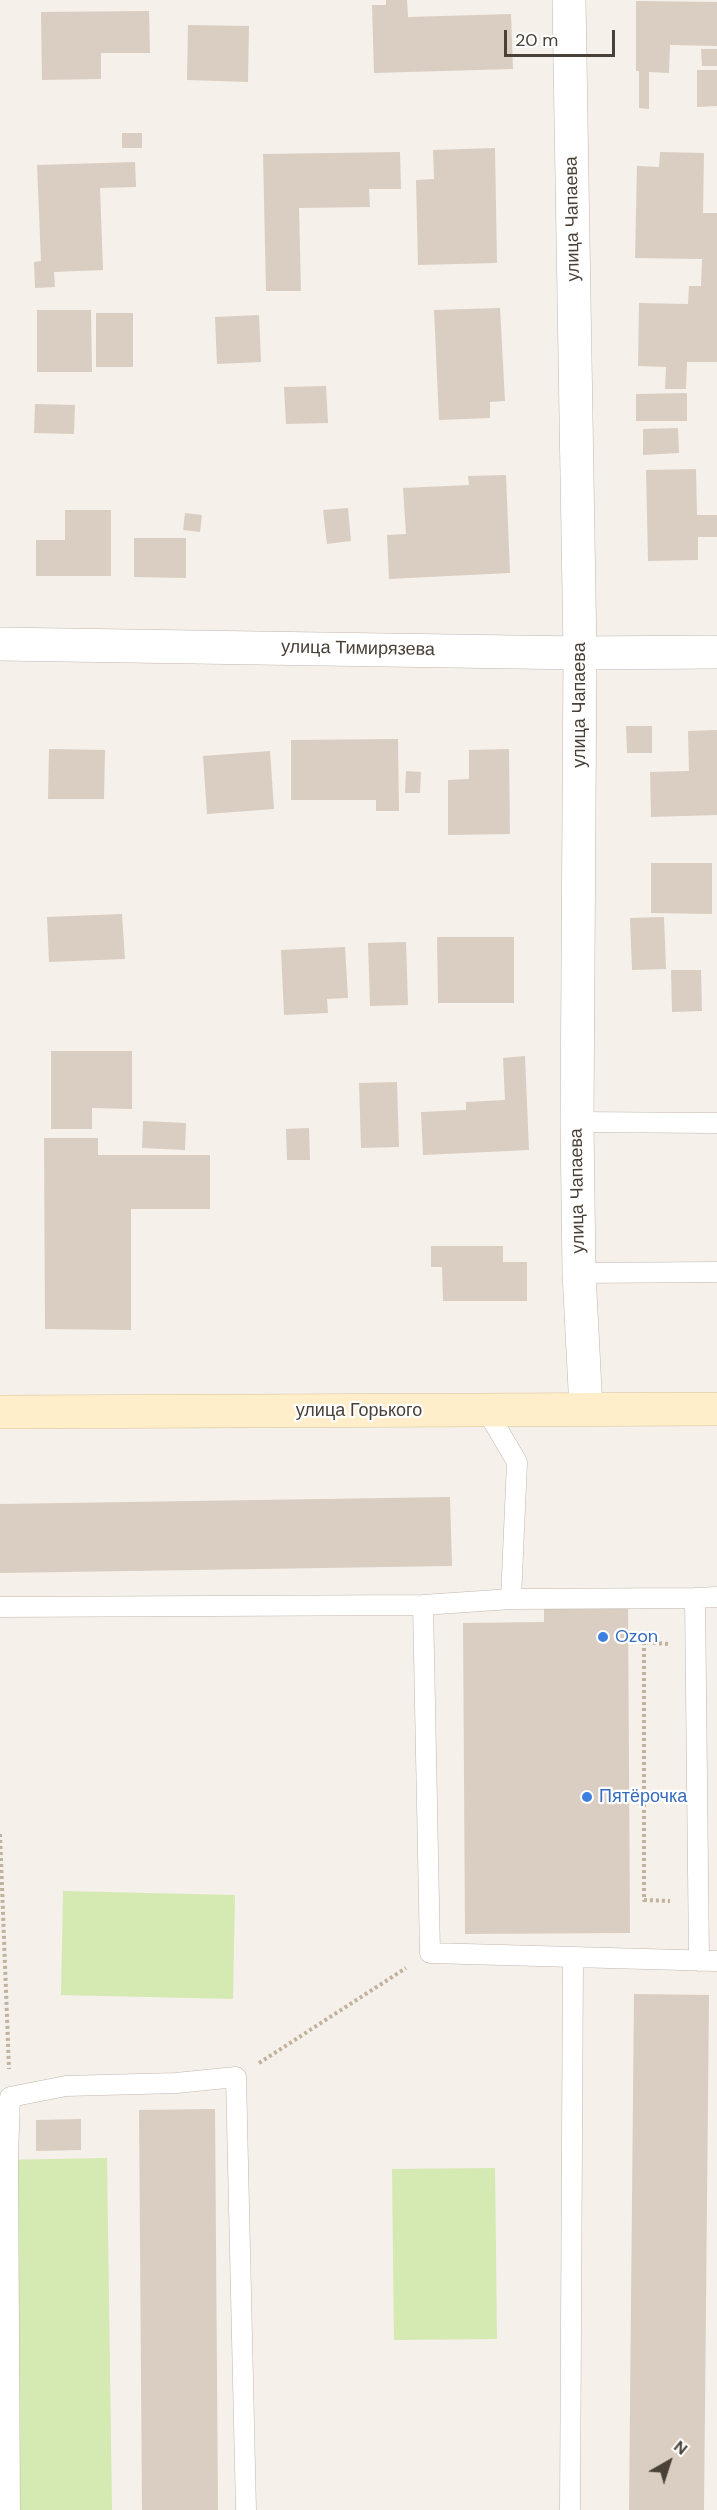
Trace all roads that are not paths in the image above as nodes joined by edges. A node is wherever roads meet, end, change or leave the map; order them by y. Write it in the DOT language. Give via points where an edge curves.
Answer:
graph roads {
  1 [pos="569,0"];
  2 [pos="0,644"];
  3 [pos="717,652"];
  4 [pos="580,653"];
  5 [pos="577,1122"];
  6 [pos="717,1123"];
  7 [pos="717,1272"];
  8 [pos="579,1273"];
  9 [pos="586,1409"];
  10 [pos="717,1409"];
  11 [pos="487,1411"];
  12 [pos="0,1412"];
  13 [pos="717,1597"];
  14 [pos="695,1598"];
  15 [pos="511,1599"];
  16 [pos="423,1605"];
  17 [pos="0,1607"];
  18 [pos="573,1958"];
  19 [pos="708,1961"];
  20 [pos="10,2510"];
  21 [pos="246,2510"];
  22 [pos="570,2510"];
  1 -- 4 [label="street, улица Чапаева"];
  2 -- 4 [label="street, улица Тимирязева"];
  3 -- 4 [label="street, улица Тимирязева"];
  4 -- 5 [label="street, улица Чапаева"];
  5 -- 6 [label="lane"];
  5 -- 8 [label="street, улица Чапаева"];
  7 -- 8 [label="lane"];
  8 -- 9 [label="street, улица Чапаева"];
  9 -- 10 [label="street, улица Горького"];
  9 -- 11 [label="street, улица Горького"];
  11 -- 12 [label="street, улица Горького"];
  11 -- 15 [label="lane" via="517,1462"];
  13 -- 14 [label="lane"];
  14 -- 15 [label="lane"];
  14 -- 19 [label="lane"];
  15 -- 16 [label="lane"];
  16 -- 17 [label="lane"];
  16 -- 18 [label="lane" via="430,1953"];
  18 -- 19 [label="lane"];
  18 -- 22 [label="lane"];
  20 -- 21 [label="lane" via="10,2097 66,2086 236,2077"];
}
